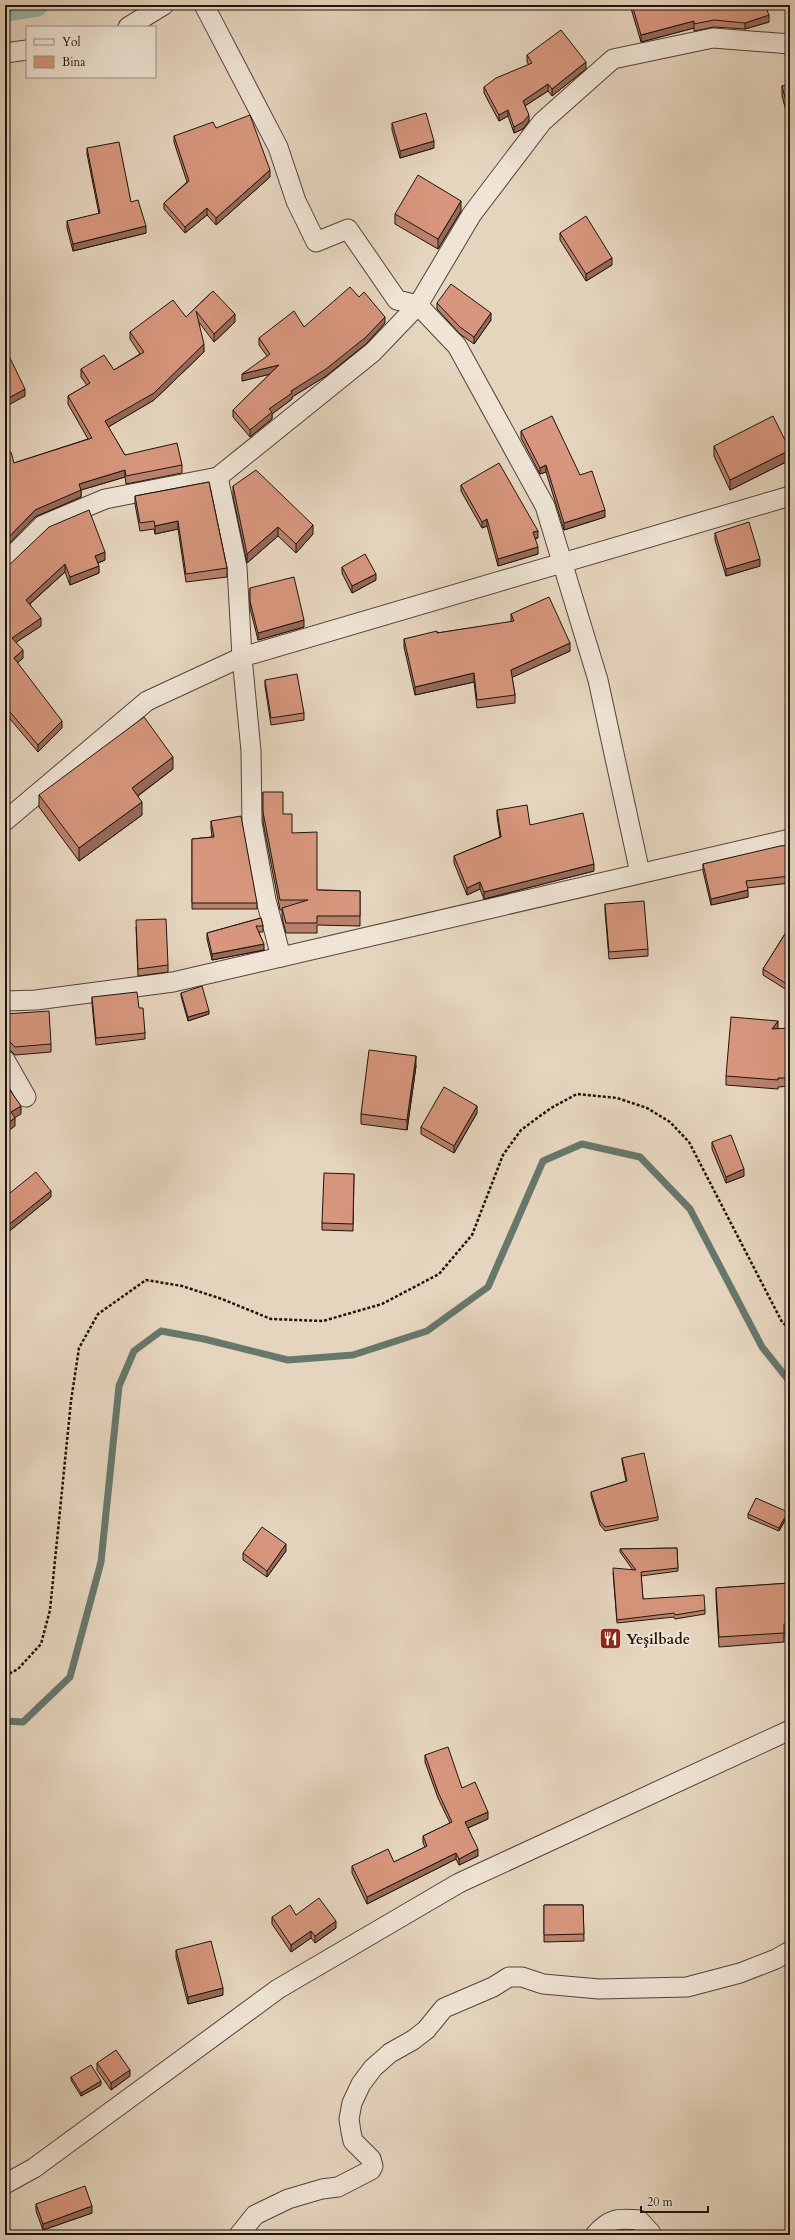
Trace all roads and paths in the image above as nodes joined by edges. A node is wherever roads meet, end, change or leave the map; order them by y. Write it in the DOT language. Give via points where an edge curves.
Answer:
graph roads {
  1 [pos="164,5"];
  2 [pos="204,5"];
  3 [pos="130,26"];
  4 [pos="790,44"];
  5 [pos="26,50"];
  6 [pos="5,53"];
  7 [pos="418,306"];
  8 [pos="218,477"];
  9 [pos="790,496"];
  10 [pos="5,563"];
  11 [pos="561,564"];
  12 [pos="242,657"];
  13 [pos="5,821"];
  14 [pos="790,839"];
  15 [pos="640,874"];
  16 [pos="281,957"];
  17 [pos="5,1001"];
  18 [pos="5,1060"];
  19 [pos="26,1097"];
  20 [pos="790,1329"];
  21 [pos="5,1676"];
  22 [pos="790,1730"];
  23 [pos="790,1951"];
  24 [pos="5,2184"];
  25 [pos="239,2235"];
  26 [pos="595,2235"];
  27 [pos="651,2235"];
  1 -- 3 [label="street"];
  2 -- 7 [label="street" via="278,147 296,201 316,242 348,229 397,300"];
  4 -- 7 [label="street" via="713,38 613,59 542,122 472,214"];
  5 -- 6 [label="street"];
  7 -- 8 [label="street" via="373,352"];
  7 -- 11 [label="street" via="458,346 545,506"];
  8 -- 10 [label="street" via="105,498 43,525"];
  8 -- 12 [label="street" via="237,567"];
  9 -- 11 [label="street"];
  11 -- 12 [label="street"];
  11 -- 15 [label="street" via="598,680"];
  12 -- 13 [label="street" via="147,701"];
  12 -- 16 [label="street" via="251,751 252,823 266,900"];
  14 -- 15 [label="street"];
  15 -- 16 [label="street"];
  16 -- 17 [label="street" via="173,982 36,1000"];
  18 -- 19 [label="street"];
  20 -- 21 [label="path" via="782,1322 689,1142 670,1122 647,1108 617,1098 577,1094 551,1108 521,1130 503,1155 472,1235 439,1274 382,1304 323,1321 271,1319 182,1286 146,1280 98,1314 79,1348 71,1400 50,1610 41,1644 18,1669"];
  22 -- 24 [label="street" via="458,1883 278,1989 34,2168"];
  23 -- 25 [label="street" via="740,1973 687,1987 599,1988 543,1984 522,1977 509,1977 493,1987 444,2008 426,2030 390,2053 360,2084 349,2119 351,2132 358,2147 371,2159 371,2170 338,2186 288,2199 255,2215"];
  26 -- 27 [label="street" via="617,2218 640,2220"];
}
